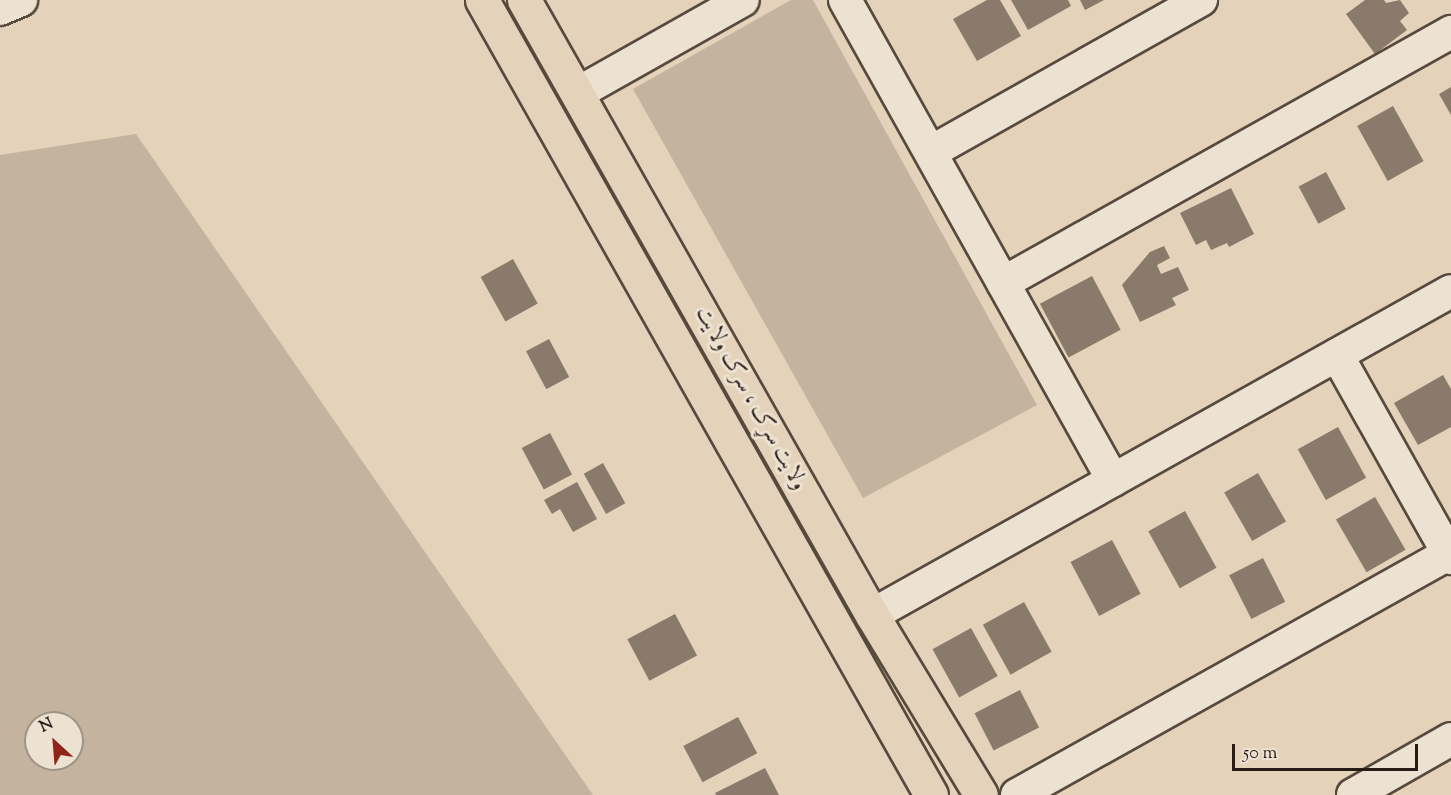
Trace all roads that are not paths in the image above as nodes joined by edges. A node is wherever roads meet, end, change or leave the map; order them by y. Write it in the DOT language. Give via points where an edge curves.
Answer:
graph roads {
  1 [pos="21,0"];
  2 [pos="482,0"];
  3 [pos="524,0"];
  4 [pos="743,0"];
  5 [pos="844,0"];
  6 [pos="1201,0"];
  7 [pos="0,9"];
  8 [pos="1451,32"];
  9 [pos="578,93"];
  10 [pos="931,152"];
  11 [pos="1003,283"];
  12 [pos="1451,291"];
  13 [pos="1337,355"];
  14 [pos="1113,480"];
  15 [pos="1450,555"];
  16 [pos="872,615"];
  17 [pos="1451,740"];
  18 [pos="932,795"];
  19 [pos="981,795"];
  20 [pos="1017,795"];
  21 [pos="1353,795"];
  1 -- 7 [label="street"];
  2 -- 18 [label="main road, ولایت سړک ، سرک ولایت"];
  3 -- 9 [label="main road, ولایت سړک ، سرک ولایت"];
  4 -- 9 [label="street"];
  5 -- 10 [label="street"];
  6 -- 10 [label="street"];
  8 -- 11 [label="street"];
  9 -- 16 [label="main road, ولایت سړک ، سرک ولایت"];
  10 -- 11 [label="street"];
  11 -- 14 [label="street"];
  12 -- 13 [label="street"];
  13 -- 14 [label="street"];
  13 -- 15 [label="street"];
  14 -- 16 [label="street"];
  15 -- 20 [label="street"];
  16 -- 19 [label="main road, ولایت سړک ، سرک ولایت"];
  17 -- 21 [label="street"];
}
